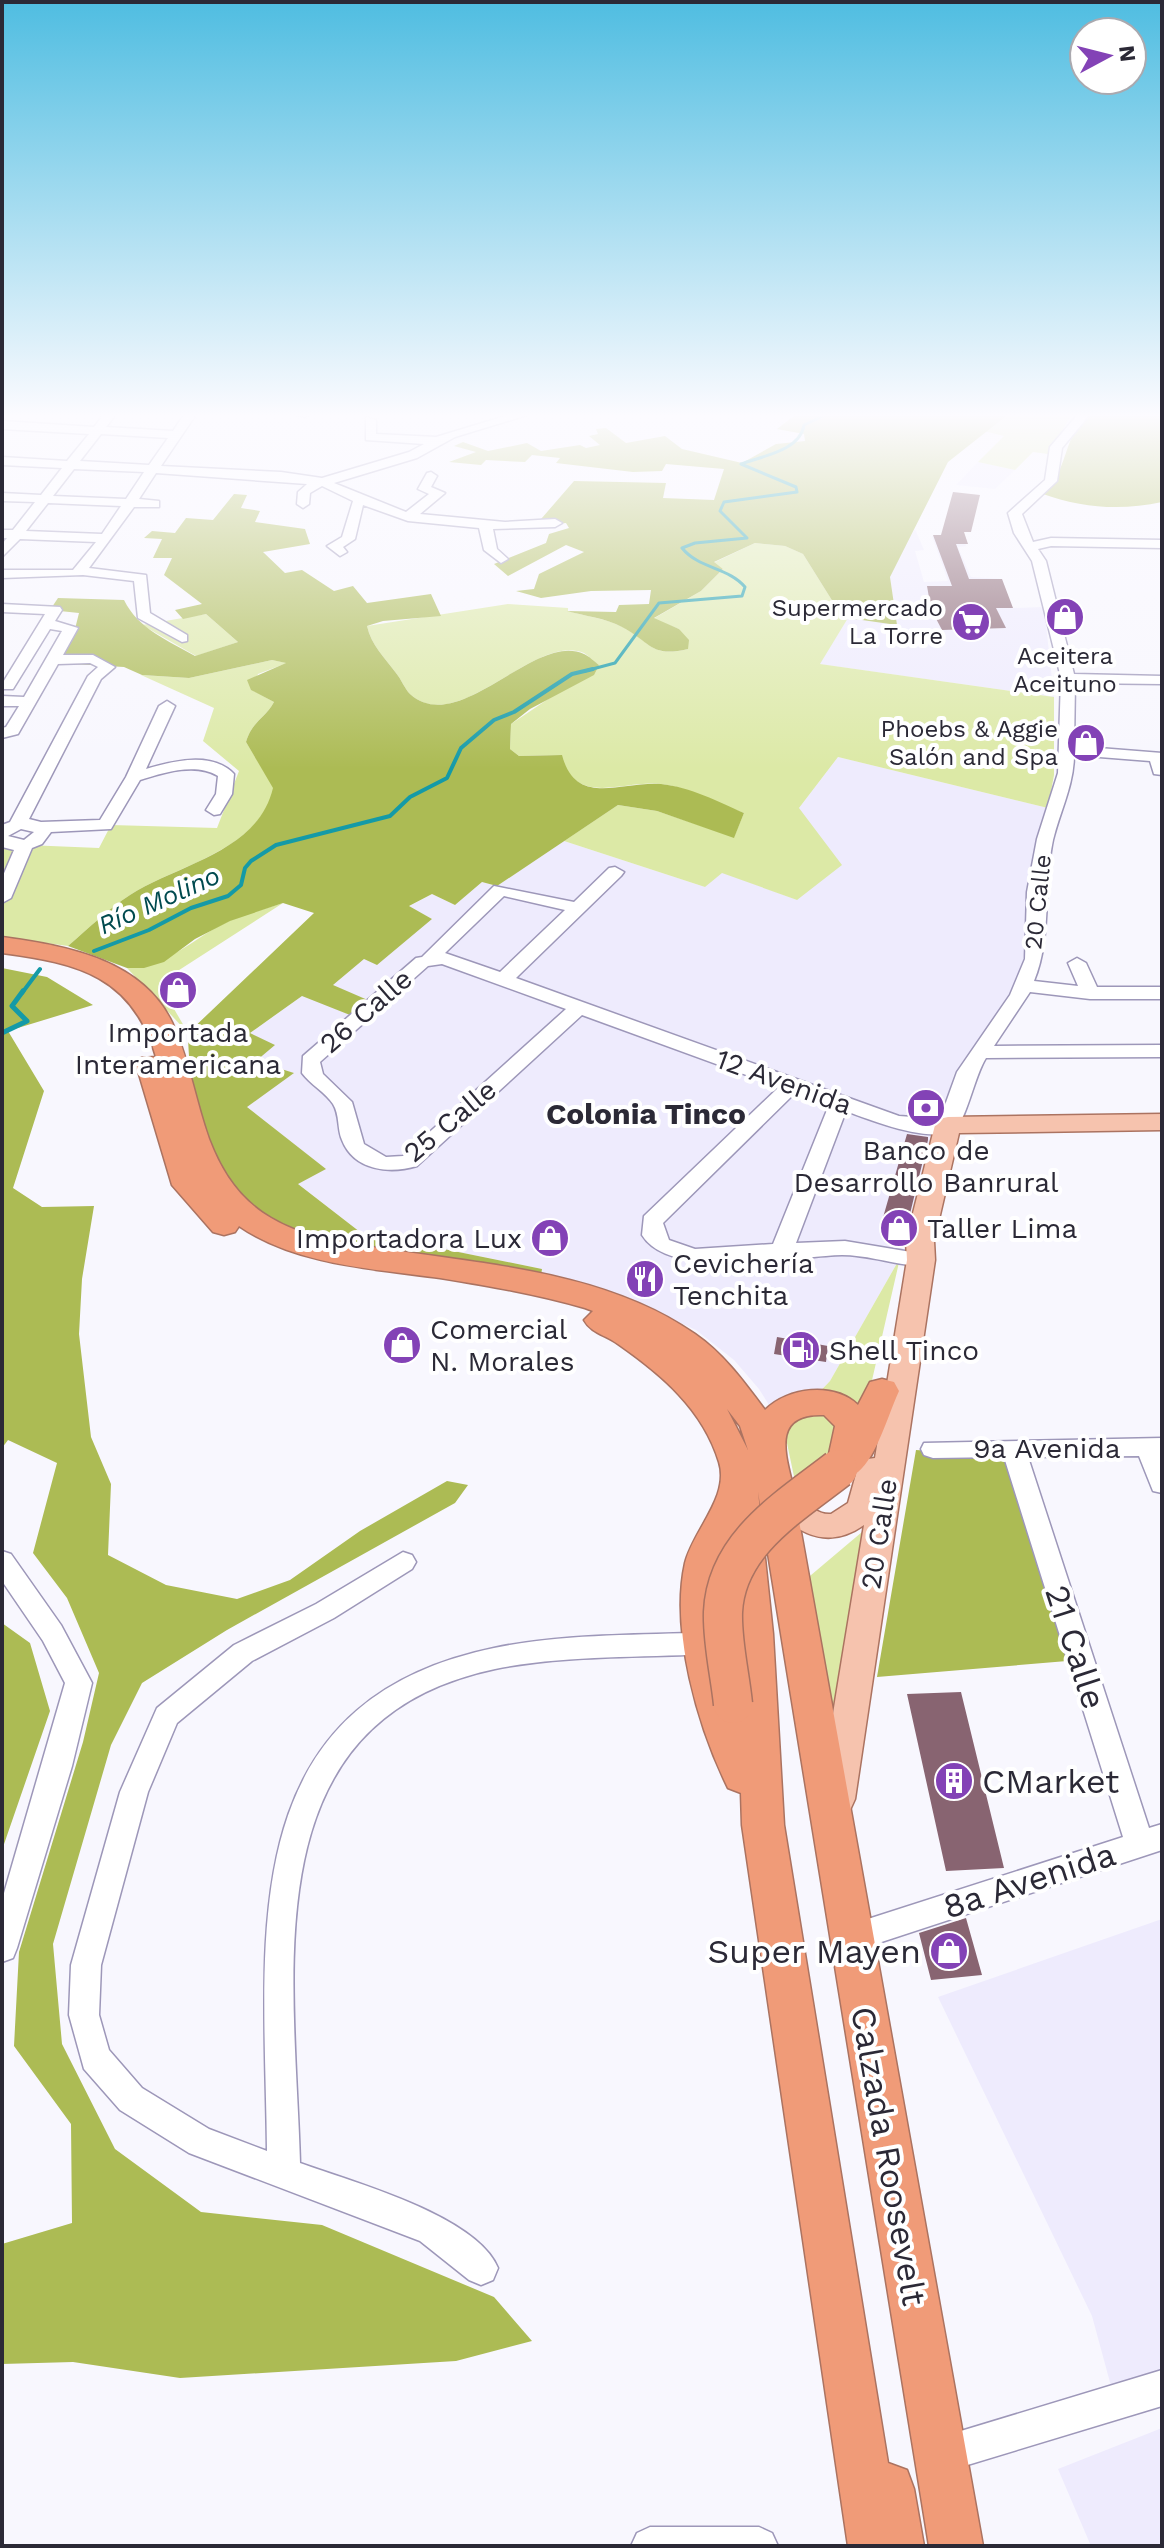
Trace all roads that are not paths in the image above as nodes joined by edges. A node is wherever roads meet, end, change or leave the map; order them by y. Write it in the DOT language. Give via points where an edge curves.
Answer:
graph roads {
  1 [pos="110,532"];
  2 [pos="349,532"];
  3 [pos="487,532"];
  4 [pos="1020,532"];
  5 [pos="8,534"];
  6 [pos="106,538"];
  7 [pos="1162,544"];
  8 [pos="1033,546"];
  9 [pos="340,552"];
  10 [pos="2,553"];
  11 [pos="501,559"];
  12 [pos="2,574"];
  13 [pos="74,574"];
  14 [pos="2,608"];
  15 [pos="45,624"];
  16 [pos="182,638"];
  17 [pos="53,660"];
  18 [pos="1068,678"];
  19 [pos="1162,680"];
  20 [pos="5,693"];
  21 [pos="30,702"];
  22 [pos="167,706"];
  23 [pos="5,733"];
  24 [pos="1067,750"];
  25 [pos="1160,771"];
  26 [pos="134,777"];
  27 [pos="214,810"];
  28 [pos="41,827"];
  29 [pos="6,832"];
  30 [pos="25,845"];
  31 [pos="6,872"];
  32 [pos="615,872"];
  33 [pos="2,898"];
  34 [pos="578,908"];
  35 [pos="2,945"];
  36 [pos="2,956"];
  37 [pos="426,960"];
  38 [pos="1077,963"];
  39 [pos="504,979"];
  40 [pos="1022,990"];
  41 [pos="1090,993"];
  42 [pos="1162,993"];
  43 [pos="581,1006"];
  44 [pos="1162,1051"];
  45 [pos="981,1052"];
  46 [pos="310,1060"];
  47 [pos="792,1085"];
  48 [pos="840,1101"];
  49 [pos="1162,1122"];
  50 [pos="948,1125"];
  51 [pos="914,1250"];
  52 [pos="781,1253"];
  53 [pos="882,1391"];
  54 [pos="1155,1447"];
  55 [pos="933,1449"];
  56 [pos="1013,1449"];
  57 [pos="842,1466"];
  58 [pos="759,1471"];
  59 [pos="1162,1484"];
  60 [pos="2,1561"];
  61 [pos="403,1562"];
  62 [pos="706,1643"];
  63 [pos="742,1776"];
  64 [pos="763,1825"];
  65 [pos="832,1827"];
  66 [pos="1151,1841"];
  67 [pos="851,1938"];
  68 [pos="2,1948"];
  69 [pos="284,2174"];
  70 [pos="831,2258"];
  71 [pos="481,2268"];
  72 [pos="1162,2388"];
  73 [pos="941,2455"];
  74 [pos="650,2546"];
  75 [pos="759,2546"];
  76 [pos="875,2546"];
  77 [pos="897,2546"];
  78 [pos="956,2546"];
  1 -- 6 [label="street"];
  2 -- 9 [label="street" via="348,539 334,546"];
  3 -- 11 [label="street" via="491,550"];
  4 -- 8 [label="street, 20 Calle"];
  5 -- 6 [label="street"];
  5 -- 10 [label="street"];
  6 -- 13 [label="street"];
  7 -- 8 [label="street"];
  8 -- 18 [label="street, 20 Calle"];
  12 -- 13 [label="street"];
  13 -- 16 [label="street" via="141,578 143,615"];
  14 -- 15 [label="street" via="55,610"];
  15 -- 17 [label="street" via="71,627"];
  15 -- 20 [label="street"];
  17 -- 21 [label="street"];
  17 -- 29 [label="street" via="93,659 108,667 95,676"];
  18 -- 19 [label="street"];
  18 -- 24 [label="street, 20 Calle"];
  20 -- 21 [label="street"];
  21 -- 23 [label="street"];
  22 -- 26 [label="street"];
  24 -- 25 [label="street" via="1157,757"];
  24 -- 40 [label="street, 20 Calle" via="1036,892 1034,959"];
  26 -- 27 [label="street" via="190,766 219,769 226,774 227,785"];
  26 -- 28 [label="street" via="105,825"];
  28 -- 29 [label="street"];
  28 -- 30 [label="street" via="38,839"];
  29 -- 30 [label="street"];
  29 -- 31 [label="street"];
  30 -- 31 [label="street"];
  31 -- 33 [label="street"];
  32 -- 34 [label="street"];
  34 -- 37 [label="street, 26 Calle" via="500,890"];
  34 -- 39 [label="street"];
  35 -- 58 [label="highway" via="69,958 107,973 145,1001 161,1027 208,1174 224,1198 259,1225 335,1251 533,1282 616,1305 654,1323 699,1353 754,1419"];
  36 -- 58 [label="highway" via="45,962 89,979 126,1009 144,1041 187,1185 223,1224 302,1259 569,1307 625,1332 677,1369 708,1405 736,1459"];
  37 -- 39 [label="street, 12 Avenida" via="443,958"];
  37 -- 46 [label="street, 26 Calle"];
  38 -- 41 [label="street"];
  39 -- 43 [label="street, 12 Avenida"];
  40 -- 41 [label="street" via="1067,998"];
  40 -- 45 [label="street, 20 Calle"];
  41 -- 42 [label="street"];
  43 -- 46 [label="street, 25 Calle" via="400,1165 358,1152 343,1103 311,1075"];
  43 -- 47 [label="street, 12 Avenida"];
  44 -- 45 [label="street"];
  45 -- 50 [label="street, 20 Calle" via="967,1072"];
  47 -- 48 [label="street, 12 Avenida"];
  47 -- 52 [label="street" via="652,1221 661,1245 694,1256"];
  48 -- 50 [label="street, 12 Avenida" via="895,1122"];
  48 -- 52 [label="street"];
  49 -- 50 [label="main road, 12 Avenida"];
  50 -- 51 [label="main road, 20 Calle"];
  51 -- 52 [label="street"];
  51 -- 53 [label="main road, 20 Calle"];
  51 -- 65 [label="main road, 20 Calle" via="921,1260"];
  53 -- 57 [label="highway" via="866,1430"];
  53 -- 58 [label="main road, 20 Calle" via="867,1497 852,1518 831,1526 809,1524"];
  54 -- 56 [label="street, 9a Avenida"];
  54 -- 59 [label="street"];
  55 -- 56 [label="street, 9a Avenida"];
  56 -- 66 [label="street, 21 Calle"];
  57 -- 58 [label="highway" via="851,1442 849,1420 824,1403 798,1404 774,1423"];
  57 -- 63 [label="highway, bridge" via="753,1538 729,1577 723,1614"];
  58 -- 62 [label="highway" via="705,1560 700,1595"];
  58 -- 64 [label="highway" via="754,1634"];
  58 -- 65 [label="highway, Calzada Roosevelt"];
  60 -- 68 [label="street" via="79,1683"];
  61 -- 69 [label="street" via="325,1611 243,1653 167,1716 134,1792 86,1965 84,2015 95,2058 131,2099 200,2142"];
  62 -- 63 [label="highway" via="713,1690"];
  62 -- 69 [label="street" via="518,1655 466,1665 365,1715 333,1751 305,1798 288,1854 280,1949"];
  63 -- 64 [label="highway"];
  64 -- 70 [label="highway"];
  65 -- 67 [label="highway, Calzada Roosevelt"];
  66 -- 67 [label="street, 8a Avenida"];
  67 -- 73 [label="highway, Calzada Roosevelt"];
  69 -- 71 [label="street" via="431,2228"];
  70 -- 76 [label="highway"];
  70 -- 77 [label="highway" via="865,2345"];
  72 -- 73 [label="street"];
  73 -- 78 [label="highway, Calzada Roosevelt"];
  74 -- 75 [label="street"];
}
